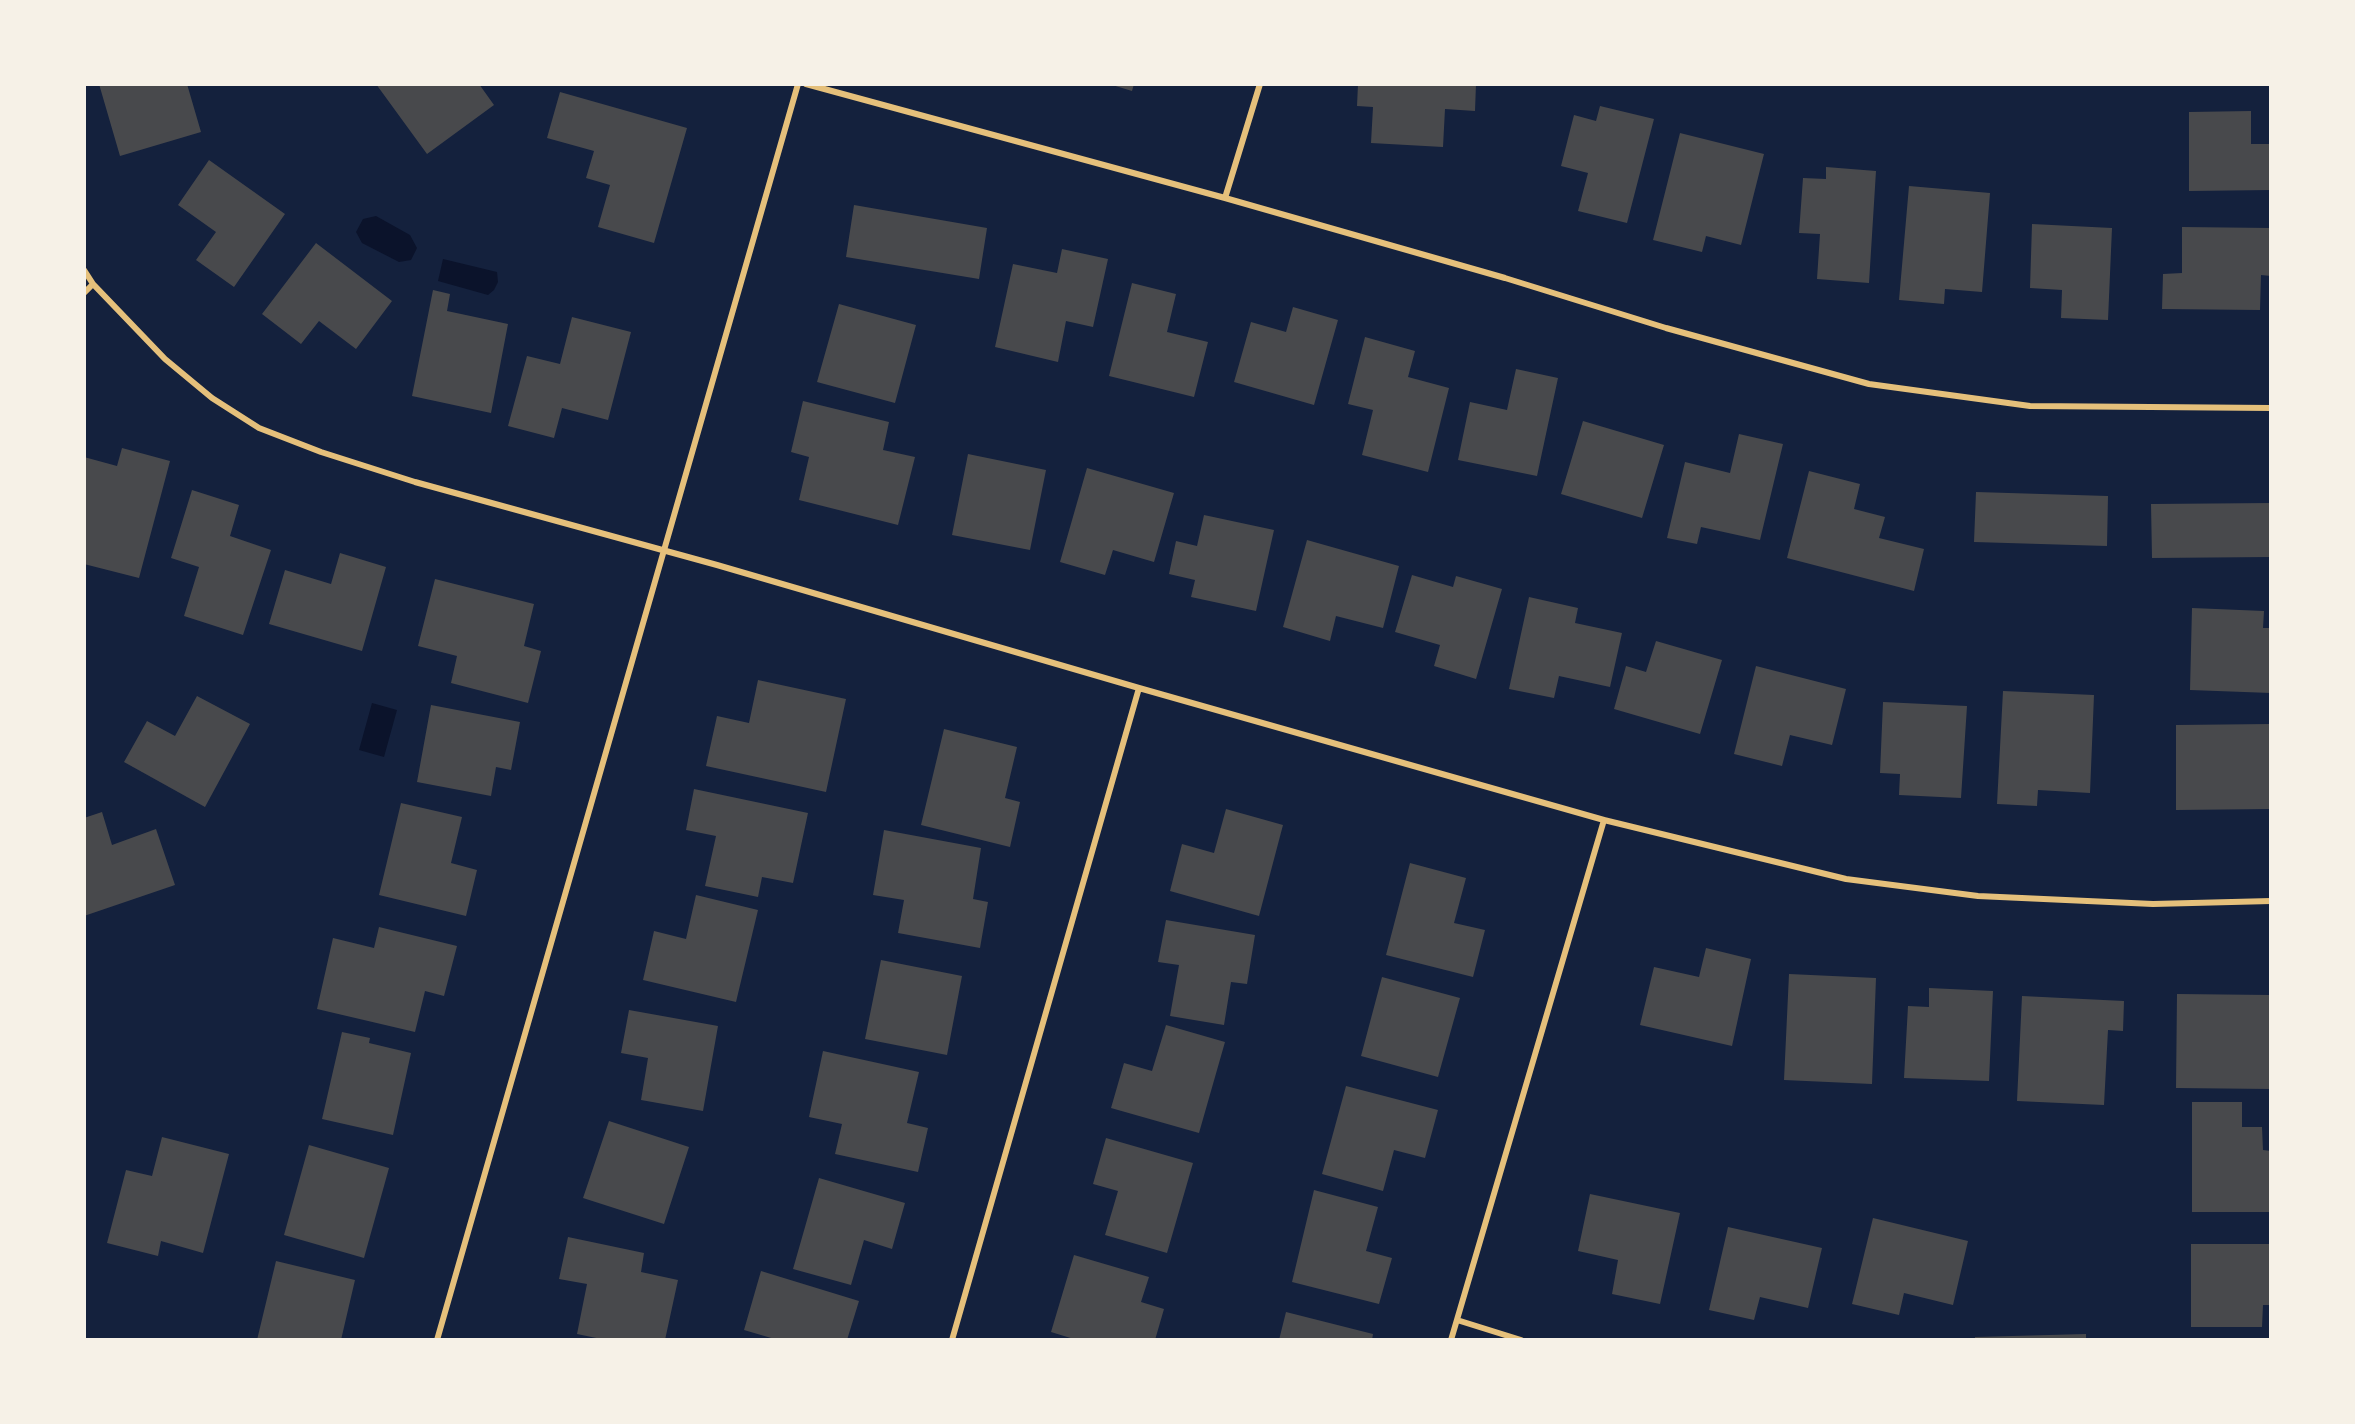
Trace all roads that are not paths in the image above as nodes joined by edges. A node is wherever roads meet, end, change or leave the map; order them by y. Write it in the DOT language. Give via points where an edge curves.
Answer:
graph roads {
  1 [pos="798,84"];
  2 [pos="806,84"];
  3 [pos="1260,84"];
  4 [pos="1225,198"];
  5 [pos="84,270"];
  6 [pos="93,284"];
  7 [pos="84,293"];
  8 [pos="2271,408"];
  9 [pos="664,551"];
  10 [pos="1138,688"];
  11 [pos="1604,820"];
  12 [pos="2271,901"];
  13 [pos="1457,1320"];
  14 [pos="437,1340"];
  15 [pos="952,1340"];
  16 [pos="1451,1340"];
  17 [pos="1521,1340"];
  1 -- 9 [label="street"];
  2 -- 4 [label="street"];
  3 -- 4 [label="street"];
  4 -- 8 [label="street" via="1869,384 2030,406"];
  5 -- 6 [label="street"];
  6 -- 7 [label="street"];
  6 -- 9 [label="street" via="165,359 212,398 259,428 415,482"];
  9 -- 10 [label="street"];
  9 -- 14 [label="street"];
  10 -- 11 [label="street"];
  10 -- 15 [label="street"];
  11 -- 12 [label="street" via="1846,879 1912,888 1978,896 2153,904"];
  11 -- 13 [label="street"];
  13 -- 16 [label="street"];
  13 -- 17 [label="street"];
}
